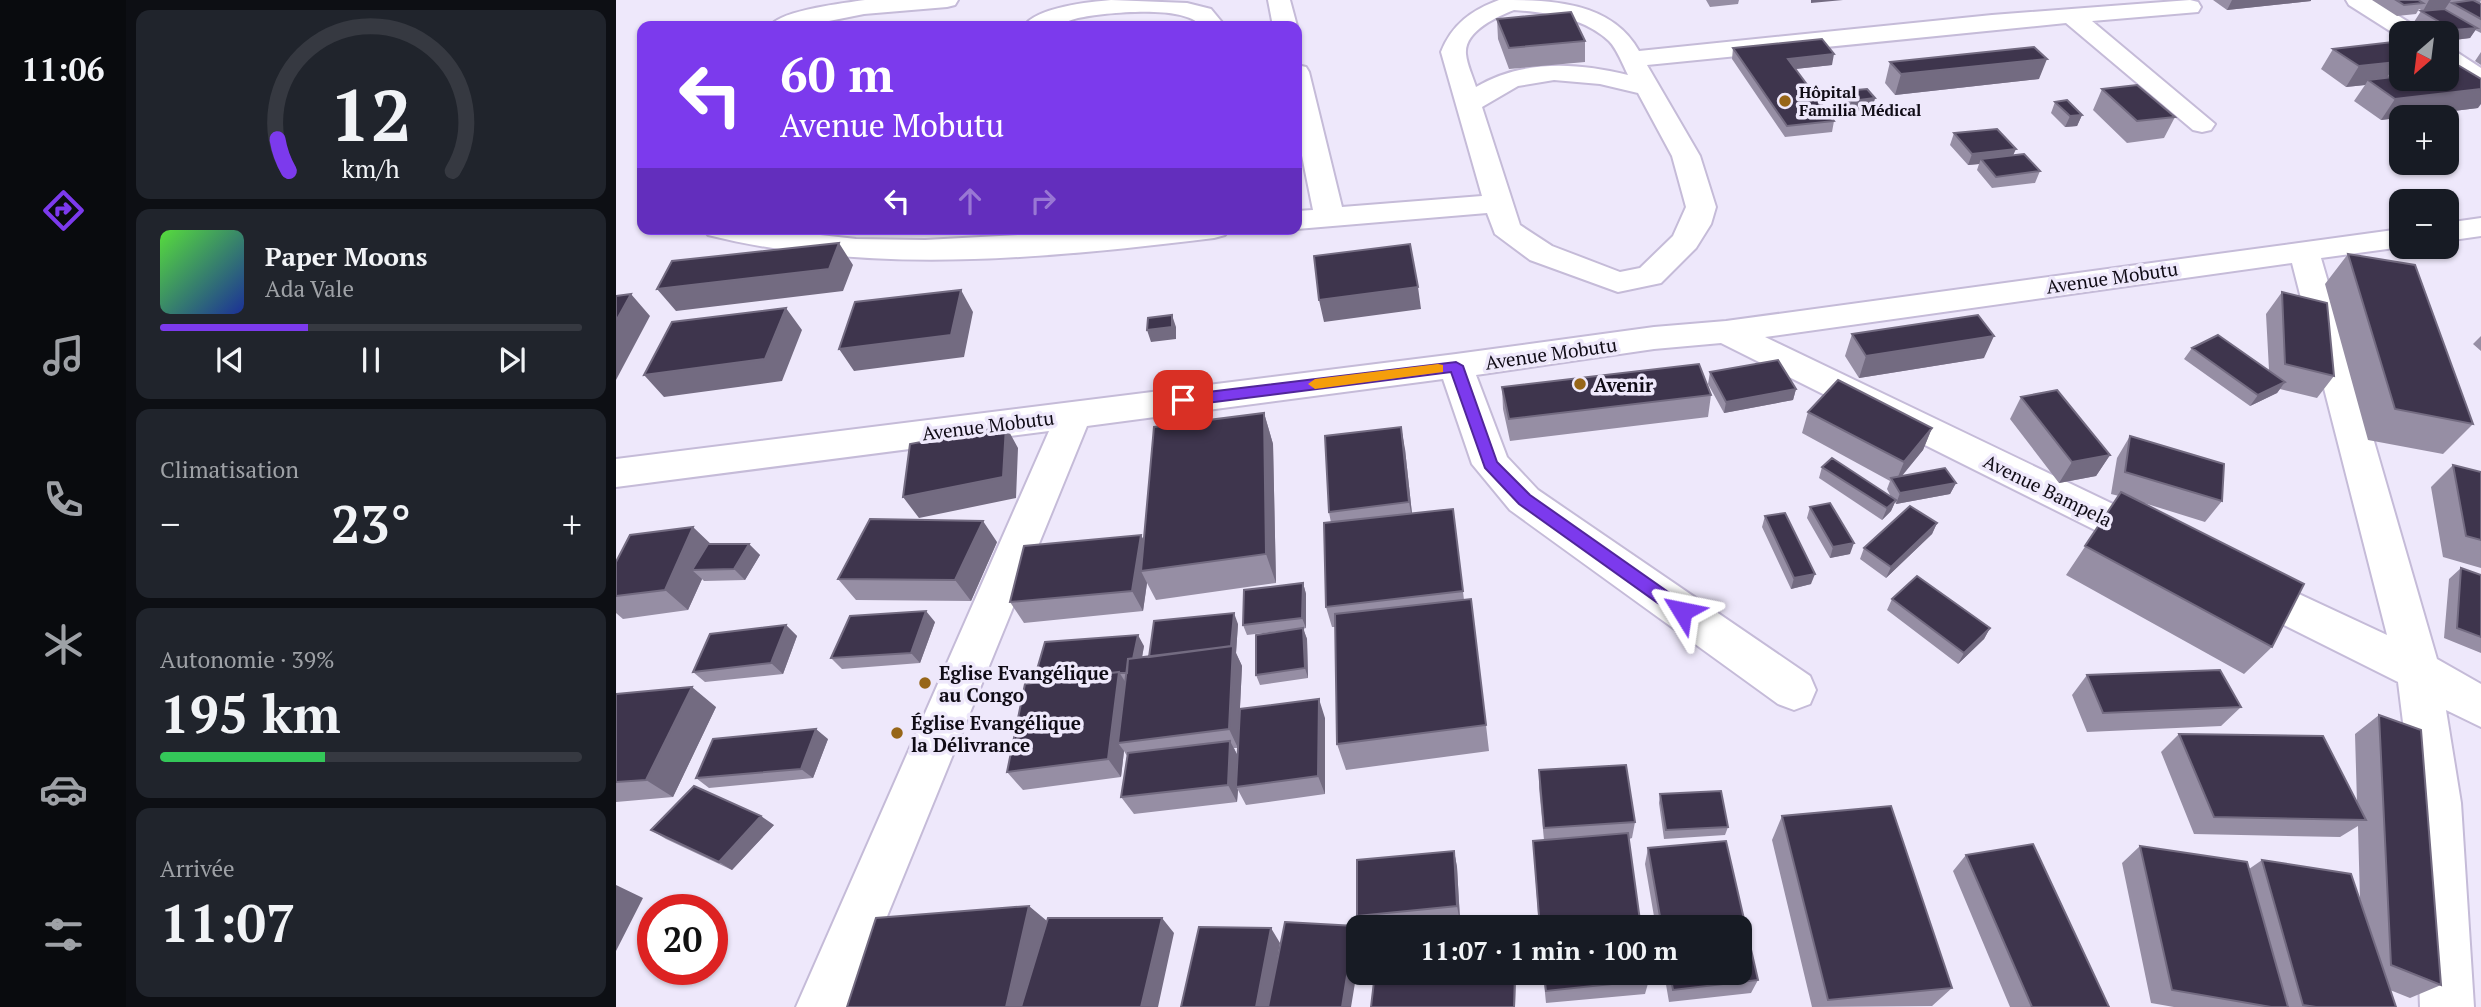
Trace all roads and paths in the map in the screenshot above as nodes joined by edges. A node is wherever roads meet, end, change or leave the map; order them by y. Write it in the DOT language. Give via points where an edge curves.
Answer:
graph roads {
  1 [pos="782,0"];
  2 [pos="947,0"];
  3 [pos="1279,0"];
  4 [pos="1972,0"];
  5 [pos="2357,0"];
  6 [pos="1512,2"];
  7 [pos="858,7"];
  8 [pos="2190,7"];
  9 [pos="2073,17"];
  10 [pos="796,21"];
  11 [pos="1047,21"];
  12 [pos="1209,21"];
  13 [pos="1284,21"];
  14 [pos="2391,21"];
  15 [pos="1992,22"];
  16 [pos="1634,59"];
  17 [pos="2459,65"];
  18 [pos="2481,79"];
  19 [pos="1647,88"];
  20 [pos="1302,94"];
  21 [pos="1468,105"];
  22 [pos="2202,124"];
  23 [pos="1497,203"];
  24 [pos="1329,216"];
  25 [pos="1302,219"];
  26 [pos="744,235"];
  27 [pos="1168,235"];
  28 [pos="1022,237"];
  29 [pos="2389,239"];
  30 [pos="2304,250"];
  31 [pos="1640,301"];
  32 [pos="1726,332"];
  33 [pos="1456,366"];
  34 [pos="1074,414"];
  35 [pos="619,477"];
  36 [pos="2179,554"];
  37 [pos="2217,572"];
  38 [pos="2418,671"];
  39 [pos="1794,690"];
  40 [pos="2481,707"];
  41 [pos="823,1007"];
  42 [pos="2447,1007"];
  1 -- 7 [label="street"];
  2 -- 7 [label="street"];
  3 -- 13 [label="street"];
  4 -- 15 [label="street"];
  5 -- 14 [label="street"];
  6 -- 16 [label="street" via="1576,12 1604,25"];
  6 -- 21 [label="street" via="1471,22 1457,37 1452,52"];
  7 -- 10 [label="street"];
  8 -- 9 [label="street"];
  9 -- 15 [label="street"];
  9 -- 22 [label="street"];
  11 -- 12 [label="street" via="1094,7 1159,3 1186,7"];
  15 -- 16 [label="street"];
  16 -- 19 [label="street"];
  17 -- 18 [label="street"];
  19 -- 21 [label="street" via="1607,76 1538,73 1482,92"];
  19 -- 31 [label="street" via="1686,156 1701,207 1685,242"];
  20 -- 24 [label="street"];
  21 -- 23 [label="street"];
  23 -- 24 [label="street"];
  23 -- 31 [label="street" via="1506,228 1518,239"];
  24 -- 25 [label="street"];
  26 -- 28 [label="street" via="851,249 928,250"];
  27 -- 28 [label="street" via="1116,242"];
  29 -- 30 [label="street, Avenue Mobutu"];
  30 -- 32 [label="street, Avenue Mobutu"];
  30 -- 38 [label="street"];
  31 -- 32 [label="street, Avenue Mobutu"];
  31 -- 33 [label="street, Avenue Mobutu"];
  32 -- 36 [label="street, Avenue Bampela"];
  33 -- 34 [label="street, Avenue Mobutu"];
  33 -- 39 [label="street" via="1491,464 1524,500"];
  34 -- 35 [label="street, Avenue Mobutu"];
  34 -- 41 [label="street"];
  37 -- 38 [label="street"];
  38 -- 40 [label="street"];
  38 -- 42 [label="street" via="2437,803"];
}
